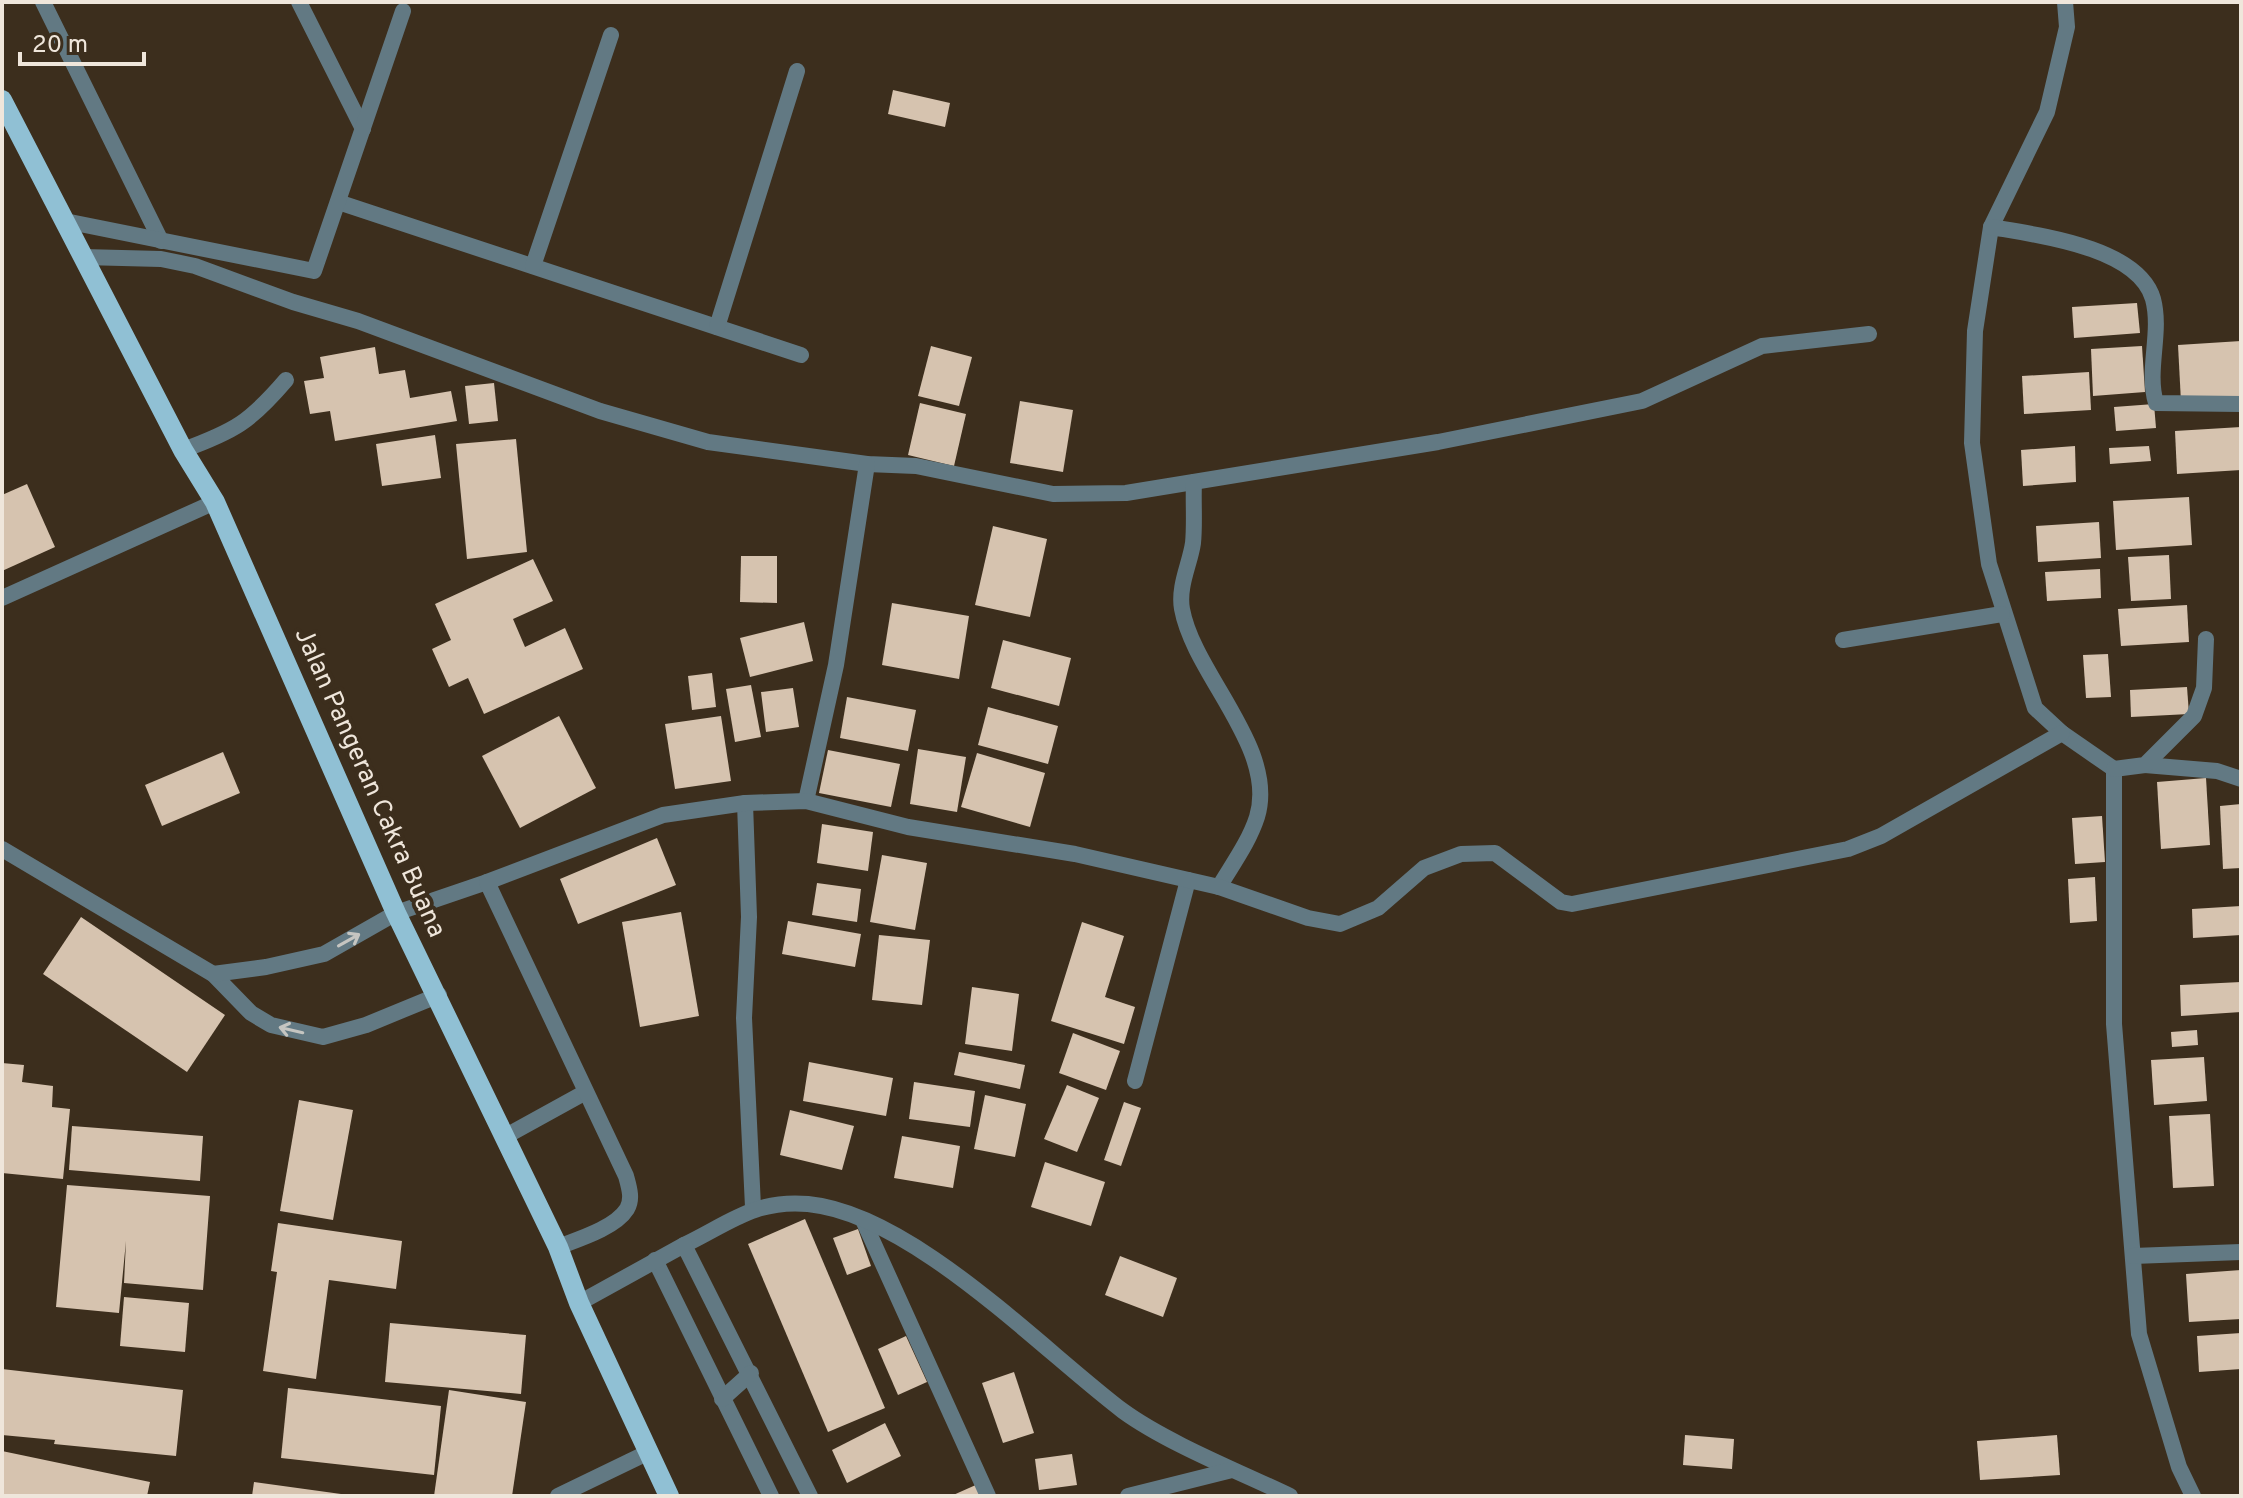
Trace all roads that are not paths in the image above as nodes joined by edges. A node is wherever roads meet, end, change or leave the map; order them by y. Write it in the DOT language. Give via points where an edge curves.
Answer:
graph roads {
  1 [pos="43,2"];
  2 [pos="299,2"];
  3 [pos="2065,2"];
  4 [pos="403,11"];
  5 [pos="611,35"];
  6 [pos="797,71"];
  7 [pos="2,100"];
  8 [pos="363,129"];
  9 [pos="338,202"];
  10 [pos="65,221"];
  11 [pos="1991,227"];
  12 [pos="161,241"];
  13 [pos="83,257"];
  14 [pos="533,266"];
  15 [pos="717,327"];
  16 [pos="1869,334"];
  17 [pos="801,355"];
  18 [pos="286,380"];
  19 [pos="2241,404"];
  20 [pos="183,450"];
  21 [pos="867,464"];
  22 [pos="1194,482"];
  23 [pos="215,502"];
  24 [pos="2,598"];
  25 [pos="2002,614"];
  26 [pos="2206,639"];
  27 [pos="1843,640"];
  28 [pos="2062,733"];
  29 [pos="2145,765"];
  30 [pos="2114,769"];
  31 [pos="2241,779"];
  32 [pos="806,801"];
  33 [pos="745,803"];
  34 [pos="2,849"];
  35 [pos="1188,880"];
  36 [pos="487,882"];
  37 [pos="1219,887"];
  38 [pos="396,913"];
  39 [pos="213,974"];
  40 [pos="439,995"];
  41 [pos="1135,1081"];
  42 [pos="584,1093"];
  43 [pos="506,1136"];
  44 [pos="753,1207"];
  45 [pos="863,1220"];
  46 [pos="684,1245"];
  47 [pos="558,1247"];
  48 [pos="2241,1252"];
  49 [pos="2133,1256"];
  50 [pos="655,1260"];
  51 [pos="579,1303"];
  52 [pos="751,1373"];
  53 [pos="722,1399"];
  54 [pos="649,1452"];
  55 [pos="1232,1470"];
  56 [pos="558,1496"];
  57 [pos="669,1496"];
  58 [pos="771,1496"];
  59 [pos="810,1496"];
  60 [pos="988,1496"];
  61 [pos="1128,1496"];
  62 [pos="1290,1496"];
  63 [pos="2193,1496"];
  1 -- 12 [label="street"];
  2 -- 8 [label="street"];
  3 -- 11 [label="street" via="2067,27 2047,112"];
  4 -- 8 [label="street"];
  5 -- 14 [label="street"];
  6 -- 15 [label="street"];
  7 -- 10 [label="main road, Jalan Pangeran Cakra Buana"];
  8 -- 9 [label="street"];
  9 -- 12 [label="street" via="314,271"];
  9 -- 14 [label="street"];
  10 -- 12 [label="street"];
  10 -- 13 [label="main road, Jalan Pangeran Cakra Buana"];
  11 -- 19 [label="street" via="2067,241 2097,251 2141,277 2153,300 2151,386 2156,403"];
  11 -- 25 [label="street" via="1975,331 1972,443 1989,564"];
  13 -- 20 [label="main road, Jalan Pangeran Cakra Buana"];
  13 -- 21 [label="street" via="161,259 195,266 600,411 708,442"];
  14 -- 15 [label="street"];
  15 -- 17 [label="street"];
  16 -- 22 [label="street" via="1762,346 1642,401 1438,442"];
  18 -- 20 [label="street" via="254,416 227,434"];
  20 -- 23 [label="main road, Jalan Pangeran Cakra Buana"];
  21 -- 22 [label="street" via="916,466 1053,494 1126,493"];
  21 -- 32 [label="street" via="836,665"];
  22 -- 37 [label="street" via="1193,544 1181,605 1201,659 1256,767 1260,791 1252,828"];
  23 -- 24 [label="street"];
  23 -- 38 [label="main road, Jalan Pangeran Cakra Buana"];
  25 -- 27 [label="street"];
  25 -- 28 [label="street" via="2035,708"];
  26 -- 29 [label="street" via="2204,688 2194,716"];
  28 -- 30 [label="street"];
  28 -- 37 [label="street" via="1848,849 1572,904 1552,897 1495,853 1461,854 1424,868 1378,908 1340,924"];
  29 -- 30 [label="street"];
  29 -- 31 [label="street" via="2217,771"];
  30 -- 49 [label="street" via="2114,1024"];
  32 -- 33 [label="street"];
  32 -- 35 [label="street" via="908,827 1075,854"];
  33 -- 36 [label="street" via="663,815"];
  33 -- 44 [label="street" via="749,917 744,1018"];
  34 -- 39 [label="street"];
  35 -- 37 [label="street"];
  35 -- 41 [label="street"];
  36 -- 38 [label="street"];
  36 -- 42 [label="street"];
  39 -- 38 [label="street, one-way" via="324,954"];
  38 -- 40 [label="main road, Jalan Pangeran Cakra Buana"];
  40 -- 39 [label="street, one-way" via="323,1037 271,1025 251,1013"];
  40 -- 43 [label="main road, Jalan Pangeran Cakra Buana"];
  42 -- 43 [label="street"];
  42 -- 47 [label="street" via="626,1176 631,1197 627,1210 609,1223"];
  43 -- 47 [label="main road, Jalan Pangeran Cakra Buana"];
  44 -- 45 [label="street" via="808,1204"];
  44 -- 46 [label="street"];
  45 -- 55 [label="street" via="945,1265 1126,1413"];
  45 -- 60 [label="street"];
  46 -- 50 [label="street"];
  46 -- 52 [label="street"];
  47 -- 51 [label="main road, Jalan Pangeran Cakra Buana"];
  48 -- 49 [label="street"];
  49 -- 63 [label="street" via="2139,1334 2179,1467"];
  50 -- 51 [label="street"];
  50 -- 53 [label="street"];
  51 -- 54 [label="main road, Jalan Pangeran Cakra Buana"];
  52 -- 53 [label="street"];
  52 -- 59 [label="street"];
  53 -- 58 [label="street"];
  54 -- 56 [label="street"];
  54 -- 57 [label="main road, Jalan Pangeran Cakra Buana"];
  55 -- 61 [label="street"];
  55 -- 62 [label="street"];
}
